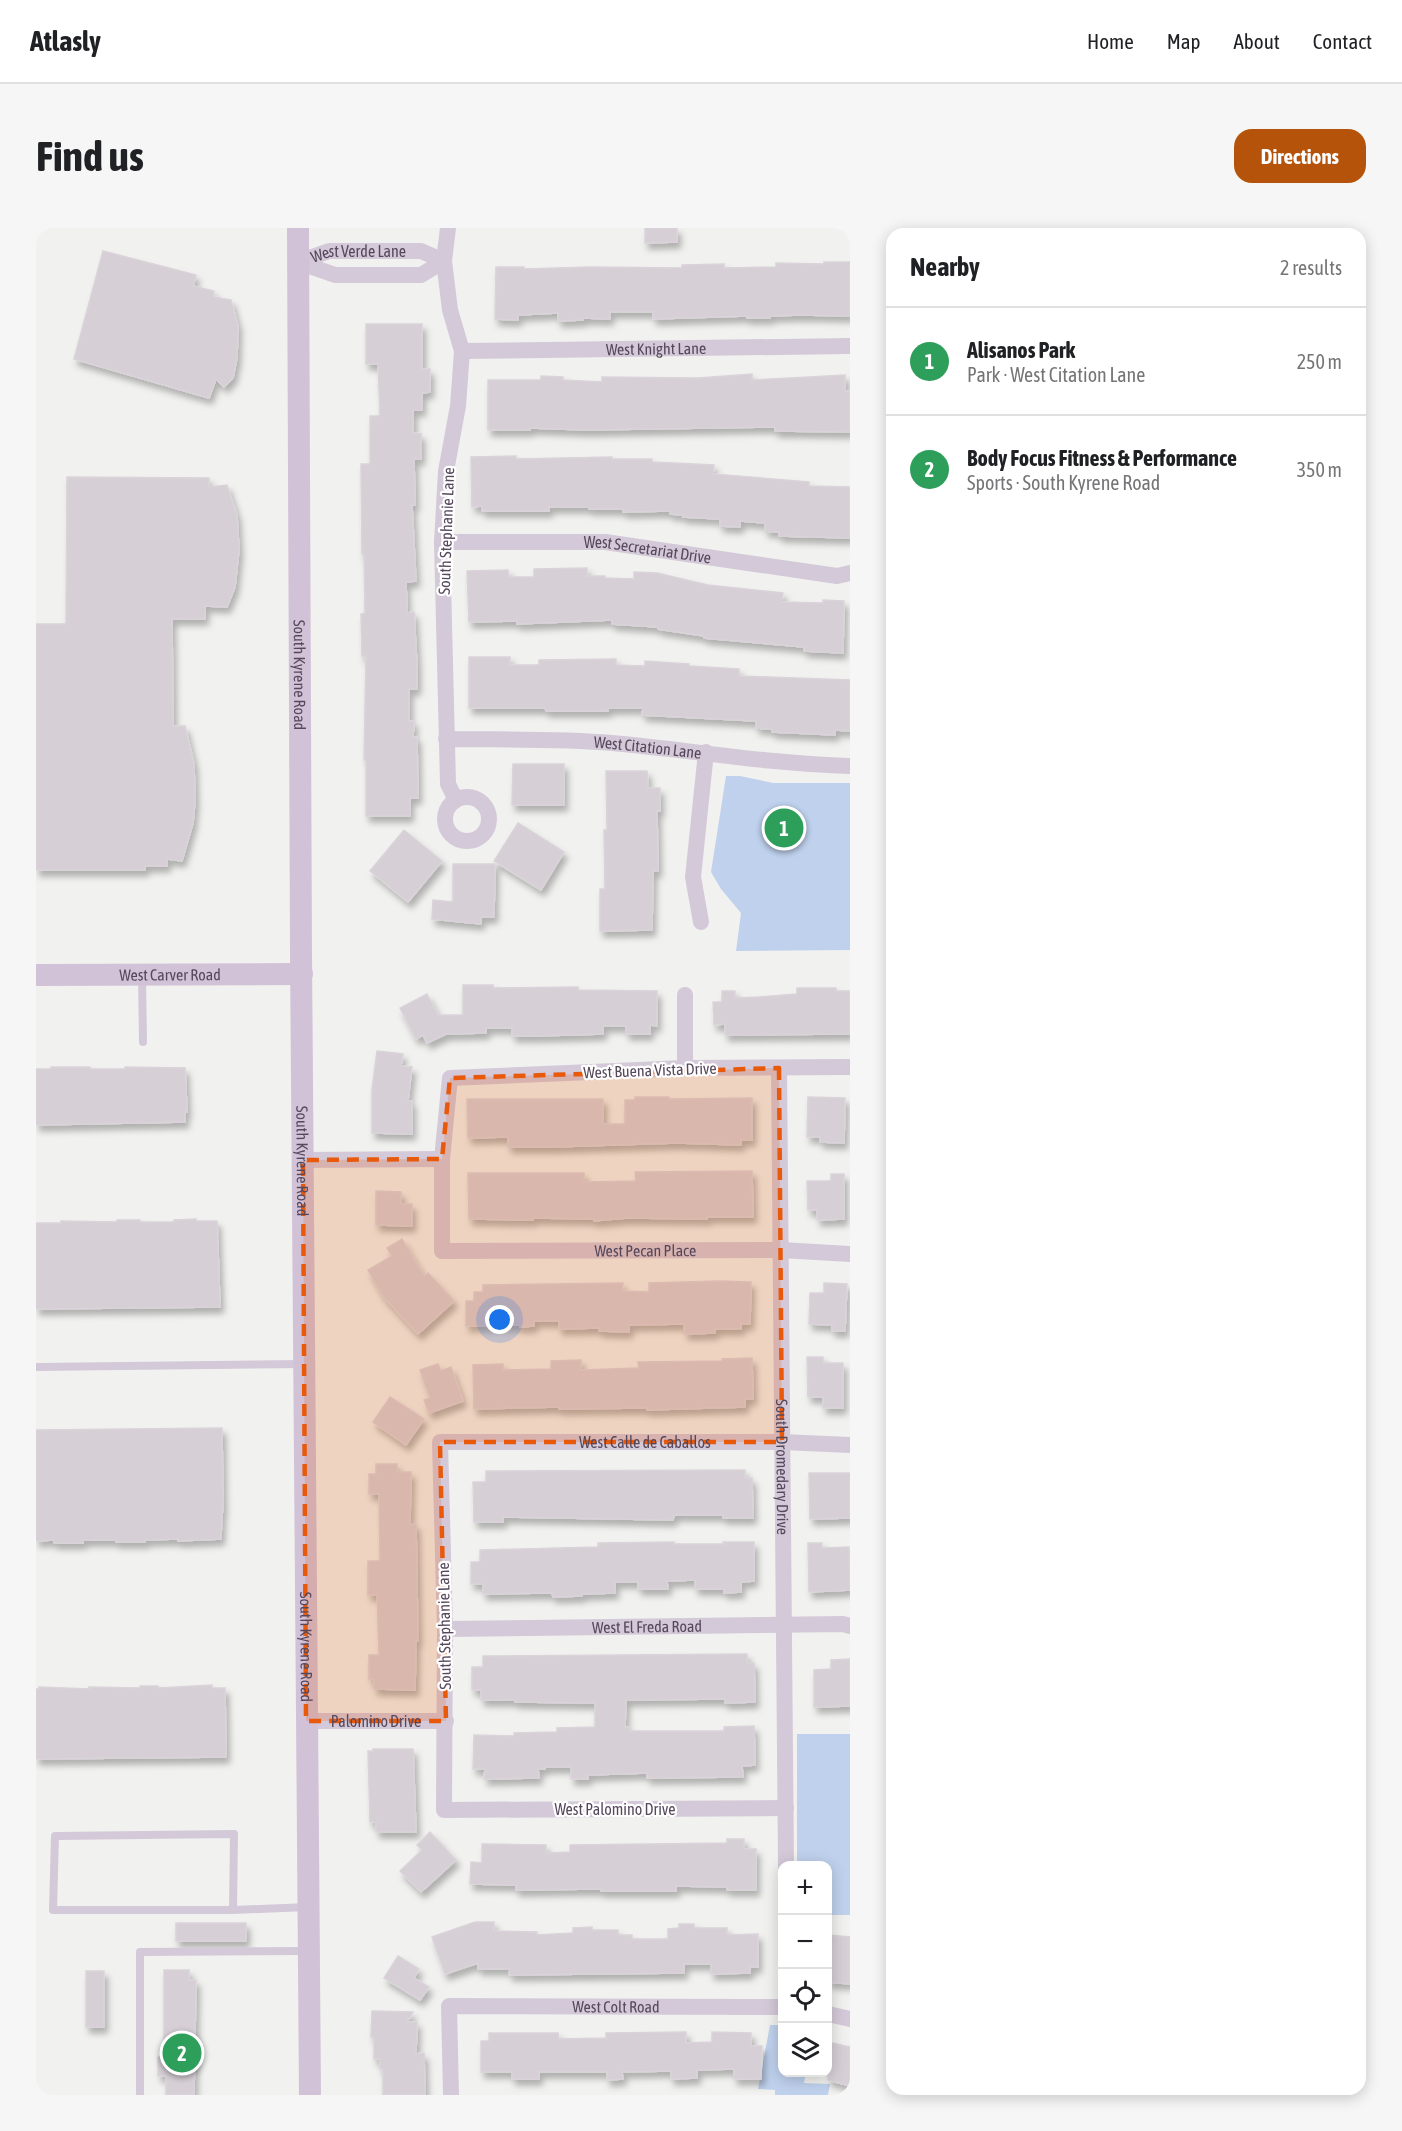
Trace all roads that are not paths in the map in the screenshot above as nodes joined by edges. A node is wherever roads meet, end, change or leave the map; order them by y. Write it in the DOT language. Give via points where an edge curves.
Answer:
graph roads {
  1 [pos="298,228"];
  2 [pos="448,228"];
  3 [pos="444,261"];
  4 [pos="298,262"];
  5 [pos="850,346"];
  6 [pos="462,351"];
  7 [pos="442,542"];
  8 [pos="850,573"];
  9 [pos="446,739"];
  10 [pos="706,752"];
  11 [pos="850,766"];
  12 [pos="456,800"];
  13 [pos="701,922"];
  14 [pos="302,974"];
  15 [pos="36,975"];
  16 [pos="142,975"];
  17 [pos="685,995"];
  18 [pos="143,1042"];
  19 [pos="850,1067"];
  20 [pos="685,1068"];
  21 [pos="779,1068"];
  22 [pos="442,1159"];
  23 [pos="303,1160"];
  24 [pos="781,1250"];
  25 [pos="850,1254"];
  26 [pos="304,1364"];
  27 [pos="36,1368"];
  28 [pos="440,1442"];
  29 [pos="783,1442"];
  30 [pos="850,1445"];
  31 [pos="784,1624"];
  32 [pos="850,1626"];
  33 [pos="445,1629"];
  34 [pos="306,1721"];
  35 [pos="446,1721"];
  36 [pos="786,1808"];
  37 [pos="444,1810"];
  38 [pos="786,1861"];
  39 [pos="308,1907"];
  40 [pos="233,1910"];
  41 [pos="308,1951"];
  42 [pos="778,2007"];
  43 [pos="832,2015"];
  44 [pos="850,2019"];
  45 [pos="140,2095"];
  46 [pos="310,2095"];
  47 [pos="451,2095"];
  1 -- 4 [label="main road, South Kyrene Road"];
  2 -- 3 [label="street, South Stephanie Lane"];
  3 -- 4 [label="street, West Verde Lane" via="421,251 329,251"];
  3 -- 4 [label="street, West Verde Lane" via="421,275 335,275"];
  3 -- 6 [label="street, South Stephanie Lane" via="450,310"];
  4 -- 14 [label="main road, South Kyrene Road"];
  5 -- 6 [label="street, West Knight Lane"];
  6 -- 7 [label="street, South Stephanie Lane" via="458,406 446,471"];
  7 -- 8 [label="street, West Secretariat Drive" via="605,542 837,576"];
  7 -- 9 [label="street, South Stephanie Lane"];
  9 -- 10 [label="street, West Citation Lane" via="608,743"];
  9 -- 12 [label="street, South Stephanie Lane" via="448,784"];
  10 -- 11 [label="street, West Citation Lane" via="797,765"];
  10 -- 13 [label="street" via="693,877"];
  14 -- 16 [label="main road, West Carver Road"];
  14 -- 23 [label="main road, South Kyrene Road"];
  15 -- 16 [label="main road, West Carver Road"];
  16 -- 18 [label="lane"];
  17 -- 20 [label="street"];
  19 -- 21 [label="street, West Buena Vista Drive"];
  20 -- 21 [label="street, West Buena Vista Drive"];
  20 -- 22 [label="street, West Buena Vista Drive" via="450,1078"];
  21 -- 24 [label="street, South Dromedary Drive"];
  22 -- 23 [label="street"];
  22 -- 24 [label="street, West Pecan Place" via="442,1251"];
  23 -- 26 [label="main road, South Kyrene Road"];
  24 -- 25 [label="street, West Pecan Place"];
  24 -- 29 [label="street, South Dromedary Drive"];
  26 -- 27 [label="lane"];
  26 -- 34 [label="main road, South Kyrene Road"];
  28 -- 29 [label="street, West Calle de Caballos"];
  28 -- 33 [label="street, South Stephanie Lane"];
  29 -- 30 [label="street, West Calle de Caballos"];
  29 -- 31 [label="street, South Dromedary Drive"];
  31 -- 32 [label="street, West El Freda Road"];
  31 -- 33 [label="street, West El Freda Road"];
  31 -- 36 [label="street, South Dromedary Drive"];
  33 -- 35 [label="street, South Stephanie Lane"];
  34 -- 35 [label="street, Palomino Drive"];
  34 -- 39 [label="main road, South Kyrene Road"];
  35 -- 37 [label="street, South Stephanie Lane"];
  36 -- 37 [label="street, West Palomino Drive"];
  36 -- 38 [label="street, South Dromedary Drive"];
  39 -- 40 [label="lane"];
  39 -- 41 [label="main road, South Kyrene Road"];
  40 -- 40 [label="lane" via="234,1834 55,1836 53,1910"];
  41 -- 45 [label="lane" via="140,1952"];
  41 -- 46 [label="main road, South Kyrene Road"];
  42 -- 47 [label="street, West Colt Road" via="449,2006"];
  43 -- 44 [label="street"];
}
